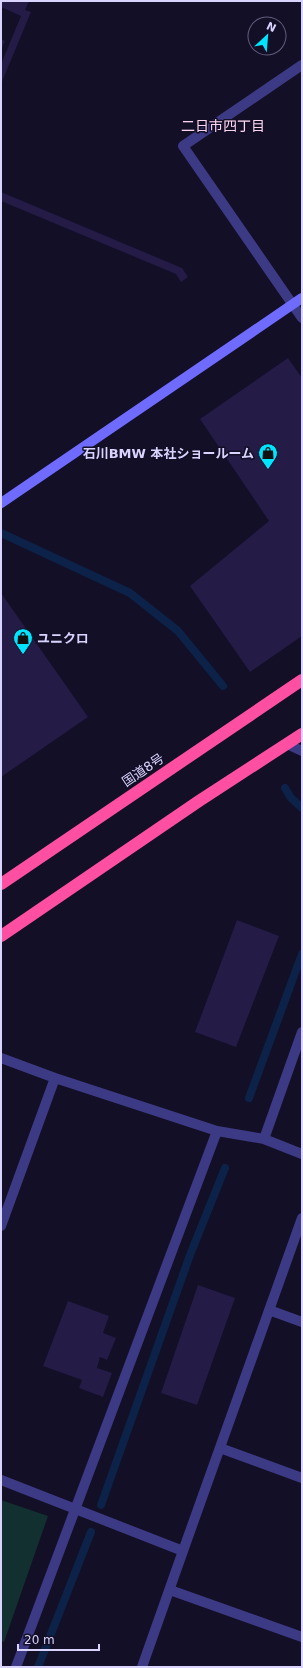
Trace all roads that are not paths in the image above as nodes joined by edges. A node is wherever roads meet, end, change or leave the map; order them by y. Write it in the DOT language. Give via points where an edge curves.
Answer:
graph roads {
  1 [pos="302,64"];
  2 [pos="302,298"];
  3 [pos="293,304"];
  4 [pos="302,318"];
  5 [pos="2,502"];
  6 [pos="302,680"];
  7 [pos="302,734"];
  8 [pos="287,744"];
  9 [pos="302,751"];
  10 [pos="1,884"];
  11 [pos="1,936"];
  12 [pos="302,1032"];
  13 [pos="1,1058"];
  14 [pos="55,1078"];
  15 [pos="217,1131"];
  16 [pos="264,1139"];
  17 [pos="302,1154"];
  18 [pos="302,1218"];
  19 [pos="1,1226"];
  20 [pos="269,1310"];
  21 [pos="302,1322"];
  22 [pos="220,1448"];
  23 [pos="302,1478"];
  24 [pos="1,1480"];
  25 [pos="76,1509"];
  26 [pos="183,1551"];
  27 [pos="170,1590"];
  28 [pos="302,1638"];
  29 [pos="16,1667"];
  30 [pos="142,1667"];
  1 -- 3 [label="street" via="182,146"];
  2 -- 3 [label="street"];
  3 -- 4 [label="street"];
  3 -- 5 [label="street"];
  6 -- 10 [label="highway, 国道8号"];
  7 -- 8 [label="highway"];
  8 -- 9 [label="street"];
  8 -- 11 [label="highway"];
  12 -- 16 [label="street"];
  13 -- 14 [label="street"];
  14 -- 15 [label="street"];
  14 -- 19 [label="street"];
  15 -- 16 [label="street"];
  15 -- 25 [label="street"];
  16 -- 17 [label="street"];
  18 -- 20 [label="street"];
  20 -- 21 [label="street"];
  20 -- 22 [label="street"];
  22 -- 23 [label="street"];
  22 -- 26 [label="street"];
  24 -- 25 [label="street"];
  25 -- 26 [label="street"];
  25 -- 29 [label="street"];
  26 -- 27 [label="street"];
  27 -- 28 [label="street"];
  27 -- 30 [label="street"];
}
